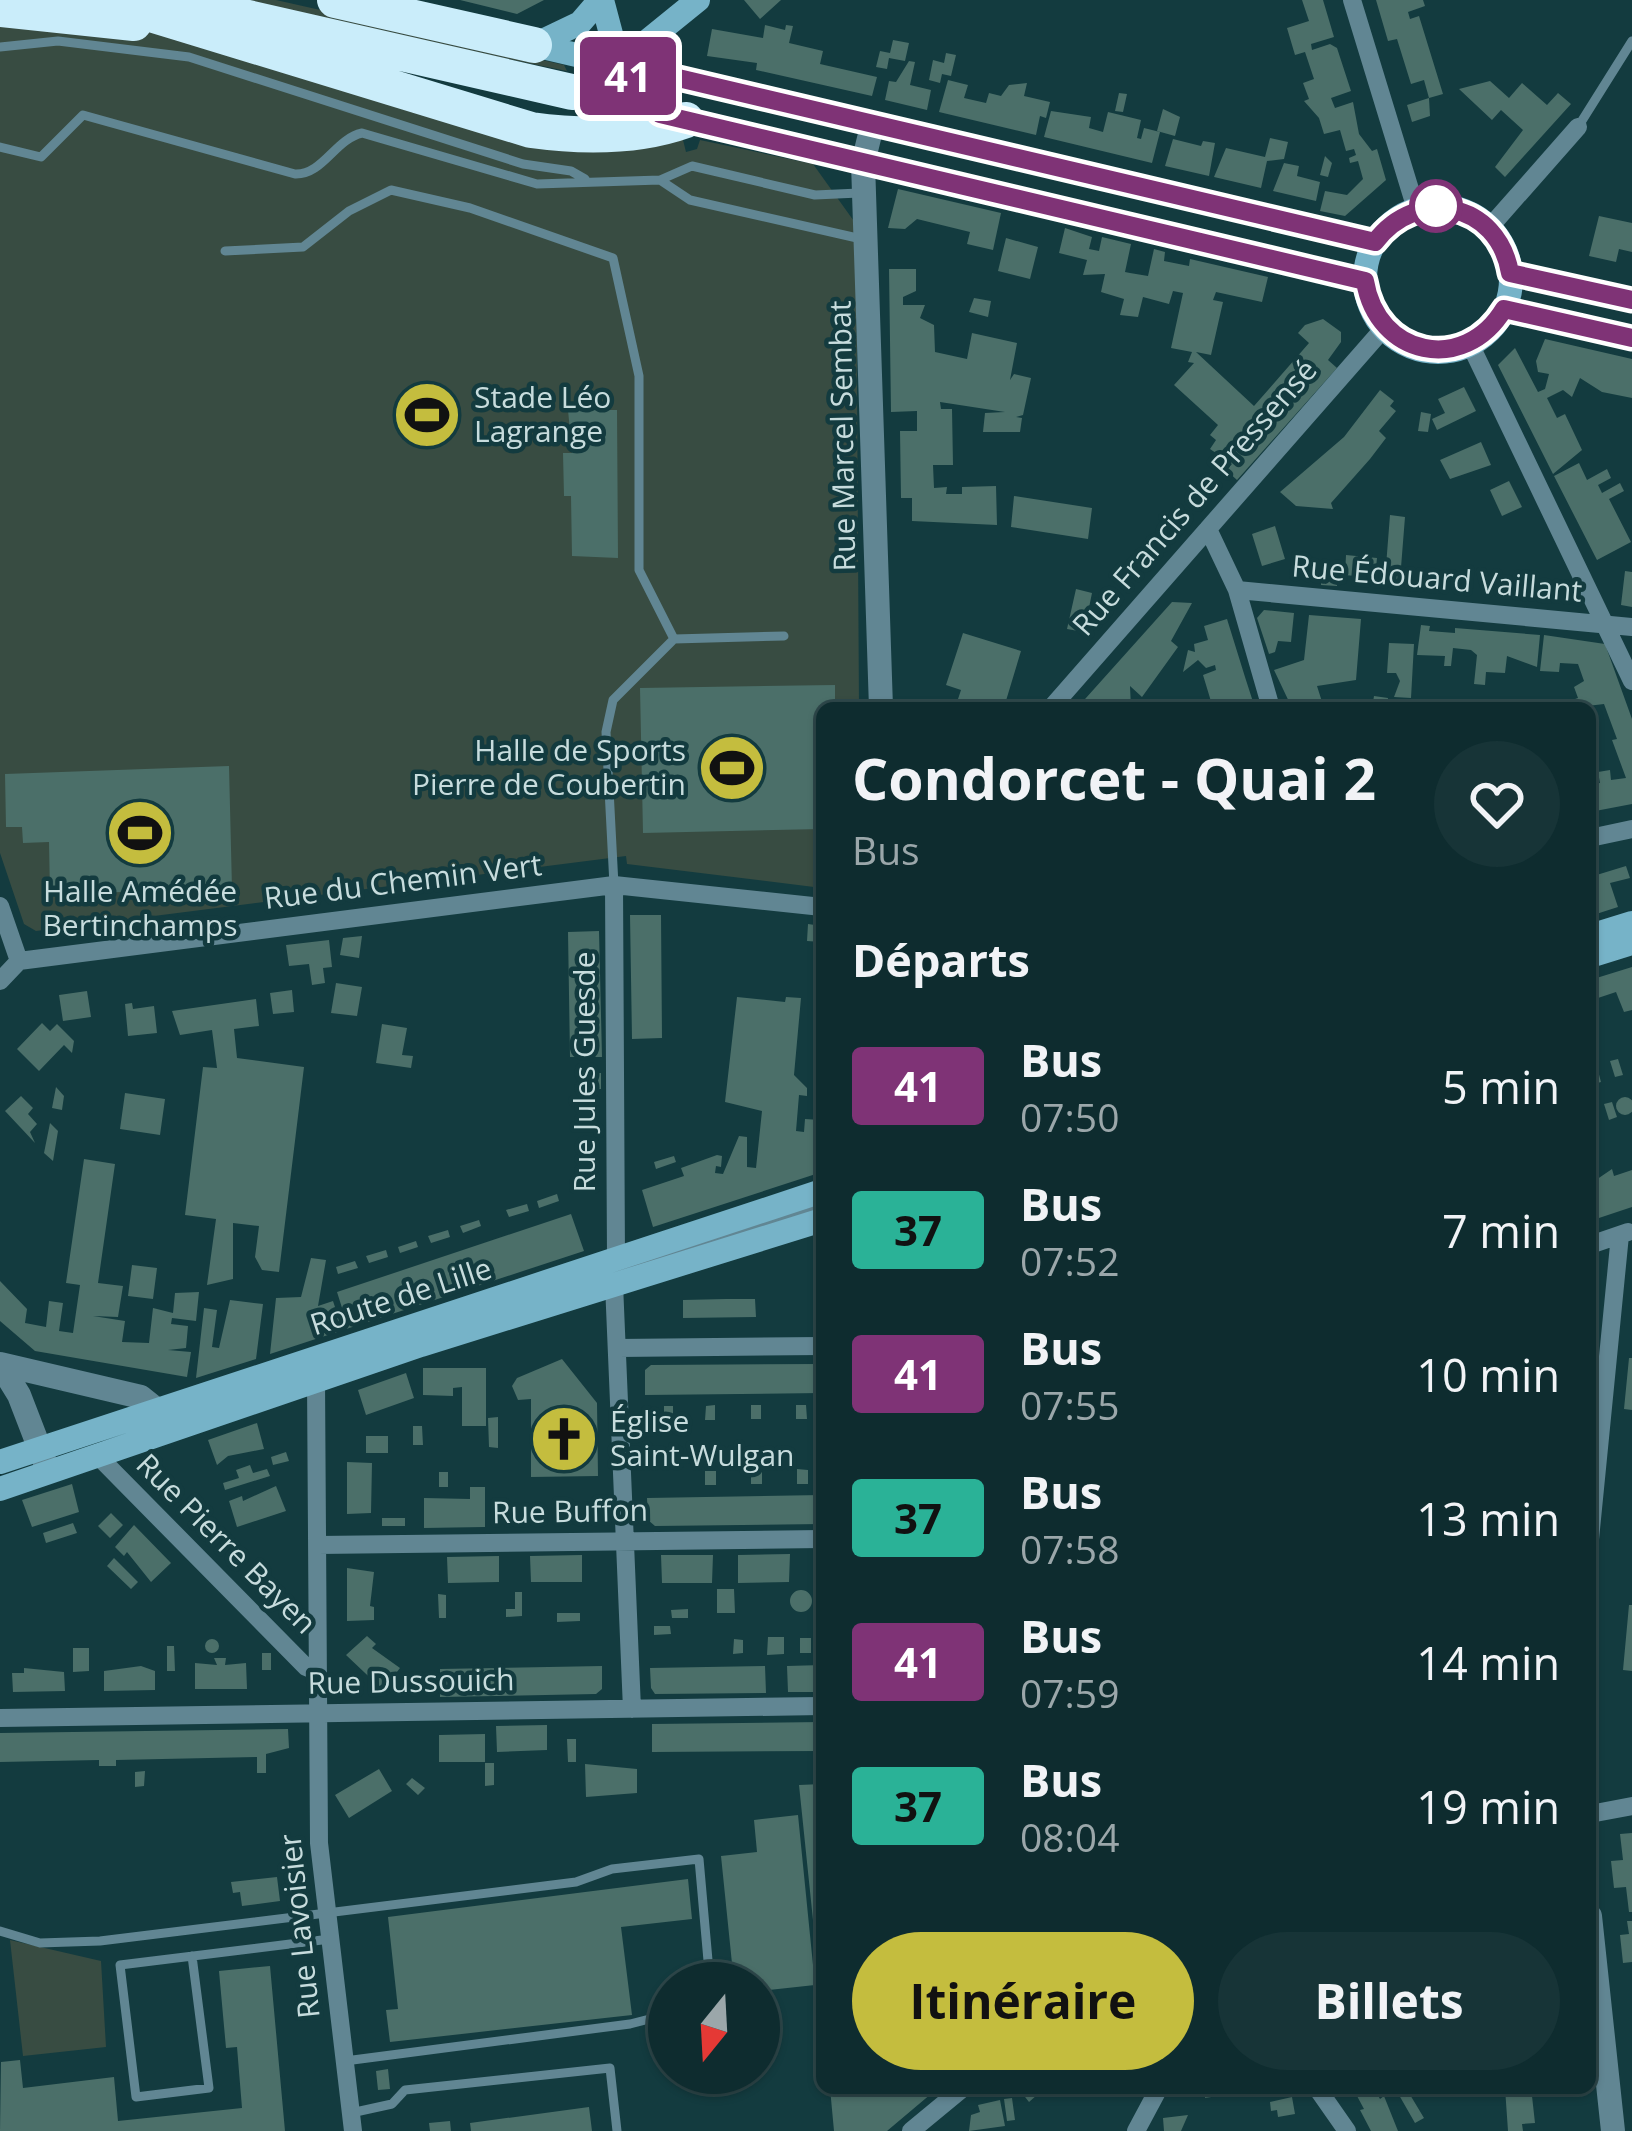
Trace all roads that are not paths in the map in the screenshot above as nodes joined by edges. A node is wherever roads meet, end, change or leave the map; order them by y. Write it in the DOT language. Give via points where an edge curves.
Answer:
graph roads {
  1 [pos="105,0"];
  2 [pos="168,0"];
  3 [pos="335,0"];
  4 [pos="698,0"];
  5 [pos="1352,0"];
  6 [pos="596,8"];
  7 [pos="0,9"];
  8 [pos="202,32"];
  9 [pos="1632,41"];
  10 [pos="534,45"];
  11 [pos="0,47"];
  12 [pos="619,64"];
  13 [pos="572,92"];
  14 [pos="480,116"];
  15 [pos="673,117"];
  16 [pos="872,126"];
  17 [pos="1578,128"];
  18 [pos="0,147"];
  19 [pos="974,152"];
  20 [pos="863,163"];
  21 [pos="585,179"];
  22 [pos="660,180"];
  23 [pos="966,189"];
  24 [pos="864,192"];
  25 [pos="1416,209"];
  26 [pos="1490,228"];
  27 [pos="868,241"];
  28 [pos="1375,242"];
  29 [pos="226,251"];
  30 [pos="1510,273"];
  31 [pos="1365,281"];
  32 [pos="1632,300"];
  33 [pos="1504,309"];
  34 [pos="1384,328"];
  35 [pos="1632,338"];
  36 [pos="1470,344"];
  37 [pos="1208,529"];
  38 [pos="1237,590"];
  39 [pos="1610,625"];
  40 [pos="1632,627"];
  41 [pos="784,636"];
  42 [pos="674,638"];
  43 [pos="1632,680"];
  44 [pos="881,702"];
  45 [pos="1056,702"];
  46 [pos="1269,702"];
  47 [pos="1632,829"];
  48 [pos="1596,837"];
  49 [pos="614,885"];
  50 [pos="0,906"];
  51 [pos="816,907"];
  52 [pos="1632,923"];
  53 [pos="1632,933"];
  54 [pos="1596,934"];
  55 [pos="1632,943"];
  56 [pos="1596,945"];
  57 [pos="1596,954"];
  58 [pos="19,961"];
  59 [pos="0,981"];
  60 [pos="816,1193"];
  61 [pos="816,1207"];
  62 [pos="816,1221"];
  63 [pos="1626,1233"];
  64 [pos="1596,1243"];
  65 [pos="615,1271"];
  66 [pos="559,1302"];
  67 [pos="816,1346"];
  68 [pos="618,1348"];
  69 [pos="0,1364"];
  70 [pos="316,1380"];
  71 [pos="151,1425"];
  72 [pos="96,1454"];
  73 [pos="44,1461"];
  74 [pos="0,1462"];
  75 [pos="0,1478"];
  76 [pos="1596,1488"];
  77 [pos="0,1489"];
  78 [pos="816,1539"];
  79 [pos="625,1541"];
  80 [pos="318,1545"];
  81 [pos="318,1672"];
  82 [pos="816,1706"];
  83 [pos="632,1709"];
  84 [pos="317,1713"];
  85 [pos="0,1718"];
  86 [pos="1632,1806"];
  87 [pos="1596,1813"];
  88 [pos="327,1914"];
  89 [pos="0,1931"];
  90 [pos="330,1939"];
  91 [pos="192,1956"];
  92 [pos="708,1962"];
  93 [pos="1596,1972"];
  94 [pos="648,2019"];
  95 [pos="345,2060"];
  96 [pos="958,2094"];
  97 [pos="1156,2094"];
  98 [pos="1321,2094"];
  99 [pos="352,2122"];
  100 [pos="932,2124"];
  101 [pos="617,2131"];
  102 [pos="911,2131"];
  103 [pos="1136,2131"];
  104 [pos="1347,2131"];
  105 [pos="1613,2131"];
  1 -- 8 [label="highway"];
  2 -- 13 [label="highway"];
  3 -- 10 [label="highway"];
  4 -- 12 [label="main road"];
  5 -- 25 [label="street"];
  6 -- 10 [label="main road"];
  6 -- 12 [label="main road"];
  7 -- 8 [label="highway"];
  8 -- 14 [label="highway"];
  9 -- 17 [label="lane"];
  10 -- 12 [label="main road"];
  11 -- 21 [label="lane" via="90,43 189,56"];
  12 -- 13 [label="main road"];
  12 -- 15 [label="main road"];
  12 -- 16 [label="main road"];
  13 -- 14 [label="highway" via="513,114"];
  13 -- 15 [label="main road"];
  14 -- 15 [label="highway" via="574,136 665,128"];
  15 -- 20 [label="main road"];
  16 -- 19 [label="main road"];
  16 -- 20 [label="street, Rue Marcel Sembat"];
  17 -- 26 [label="street"];
  18 -- 21 [label="lane" via="41,157 83,115 295,174 310,172 362,133 518,180 563,186"];
  19 -- 23 [label="lane"];
  19 -- 28 [label="main road"];
  20 -- 23 [label="main road"];
  20 -- 24 [label="street, Rue Marcel Sembat"];
  21 -- 22 [label="lane"];
  22 -- 24 [label="lane" via="692,166 815,195"];
  22 -- 27 [label="lane" via="690,200"];
  23 -- 31 [label="main road"];
  24 -- 27 [label="street, Rue Marcel Sembat"];
  25 -- 26 [label="main road" via="1455,208"];
  25 -- 28 [label="main road"];
  26 -- 30 [label="main road"];
  27 -- 44 [label="street, Rue Marcel Sembat"];
  28 -- 31 [label="main road"];
  29 -- 42 [label="lane" via="303,247 391,190 613,258 639,376 639,570"];
  30 -- 32 [label="main road"];
  30 -- 33 [label="main road"];
  31 -- 34 [label="main road"];
  33 -- 35 [label="main road"];
  33 -- 36 [label="main road"];
  34 -- 36 [label="main road" via="1434,352"];
  34 -- 37 [label="street, Rue Francis de Pressensé"];
  36 -- 39 [label="street"];
  37 -- 38 [label="street"];
  37 -- 45 [label="street, Rue Francis de Pressensé"];
  38 -- 39 [label="street, Rue Édouard Vaillant"];
  38 -- 46 [label="street"];
  39 -- 40 [label="street, Rue Édouard Vaillant"];
  39 -- 43 [label="street"];
  41 -- 42 [label="lane"];
  42 -- 49 [label="lane" via="613,700 606,732"];
  47 -- 48 [label="street"];
  49 -- 51 [label="street, Rue du Chemin Vert"];
  49 -- 58 [label="street, Rue du Chemin Vert"];
  49 -- 65 [label="street, Rue Jules Guesde"];
  50 -- 58 [label="street"];
  52 -- 54 [label="main road"];
  53 -- 56 [label="lane"];
  55 -- 57 [label="main road"];
  58 -- 59 [label="street"];
  60 -- 65 [label="main road, Route de Lille"];
  61 -- 66 [label="lane" via="592,1280"];
  62 -- 65 [label="main road, Route de Lille"];
  63 -- 64 [label="street"];
  63 -- 76 [label="street"];
  65 -- 66 [label="main road, Route de Lille"];
  65 -- 68 [label="street, Rue Jules Guesde"];
  65 -- 71 [label="main road, Route de Lille" via="498,1297"];
  66 -- 70 [label="main road, Route de Lille"];
  67 -- 68 [label="street"];
  68 -- 79 [label="street, Rue Jules Guesde"];
  69 -- 71 [label="street" via="141,1397"];
  69 -- 73 [label="street"];
  70 -- 71 [label="main road, Route de Lille"];
  70 -- 80 [label="street, Rue Lavoisier"];
  71 -- 72 [label="main road, Route de Lille"];
  71 -- 73 [label="main road, Route de Lille"];
  72 -- 73 [label="main road, Route de Lille"];
  72 -- 81 [label="street, Rue Pierre Bayen"];
  73 -- 74 [label="main road, Route de Lille"];
  73 -- 75 [label="lane"];
  73 -- 77 [label="main road, Route de Lille"];
  78 -- 79 [label="street, Rue Buffon"];
  79 -- 80 [label="street, Rue Buffon"];
  79 -- 83 [label="street, Rue Jules Guesde"];
  80 -- 81 [label="street, Rue Lavoisier"];
  81 -- 84 [label="street, Rue Lavoisier"];
  82 -- 83 [label="street, Rue Dussouich"];
  83 -- 84 [label="street, Rue Dussouich"];
  84 -- 85 [label="street, Rue Dussouich"];
  84 -- 88 [label="street, Rue Lavoisier"];
  86 -- 87 [label="street"];
  88 -- 89 [label="lane" via="100,1941 40,1943"];
  88 -- 90 [label="street, Rue Lavoisier"];
  88 -- 92 [label="lane" via="699,1859"];
  90 -- 91 [label="lane"];
  90 -- 95 [label="street, Rue Lavoisier"];
  91 -- 91 [label="lane" via="120,1965 136,2097 209,2088"];
  93 -- 105 [label="street"];
  94 -- 95 [label="lane"];
  95 -- 99 [label="street, Rue Lavoisier"];
  96 -- 100 [label="street"];
  97 -- 103 [label="street"];
  98 -- 104 [label="street"];
  99 -- 101 [label="lane" via="405,2090 610,2068"];
  100 -- 102 [label="street"];
}
